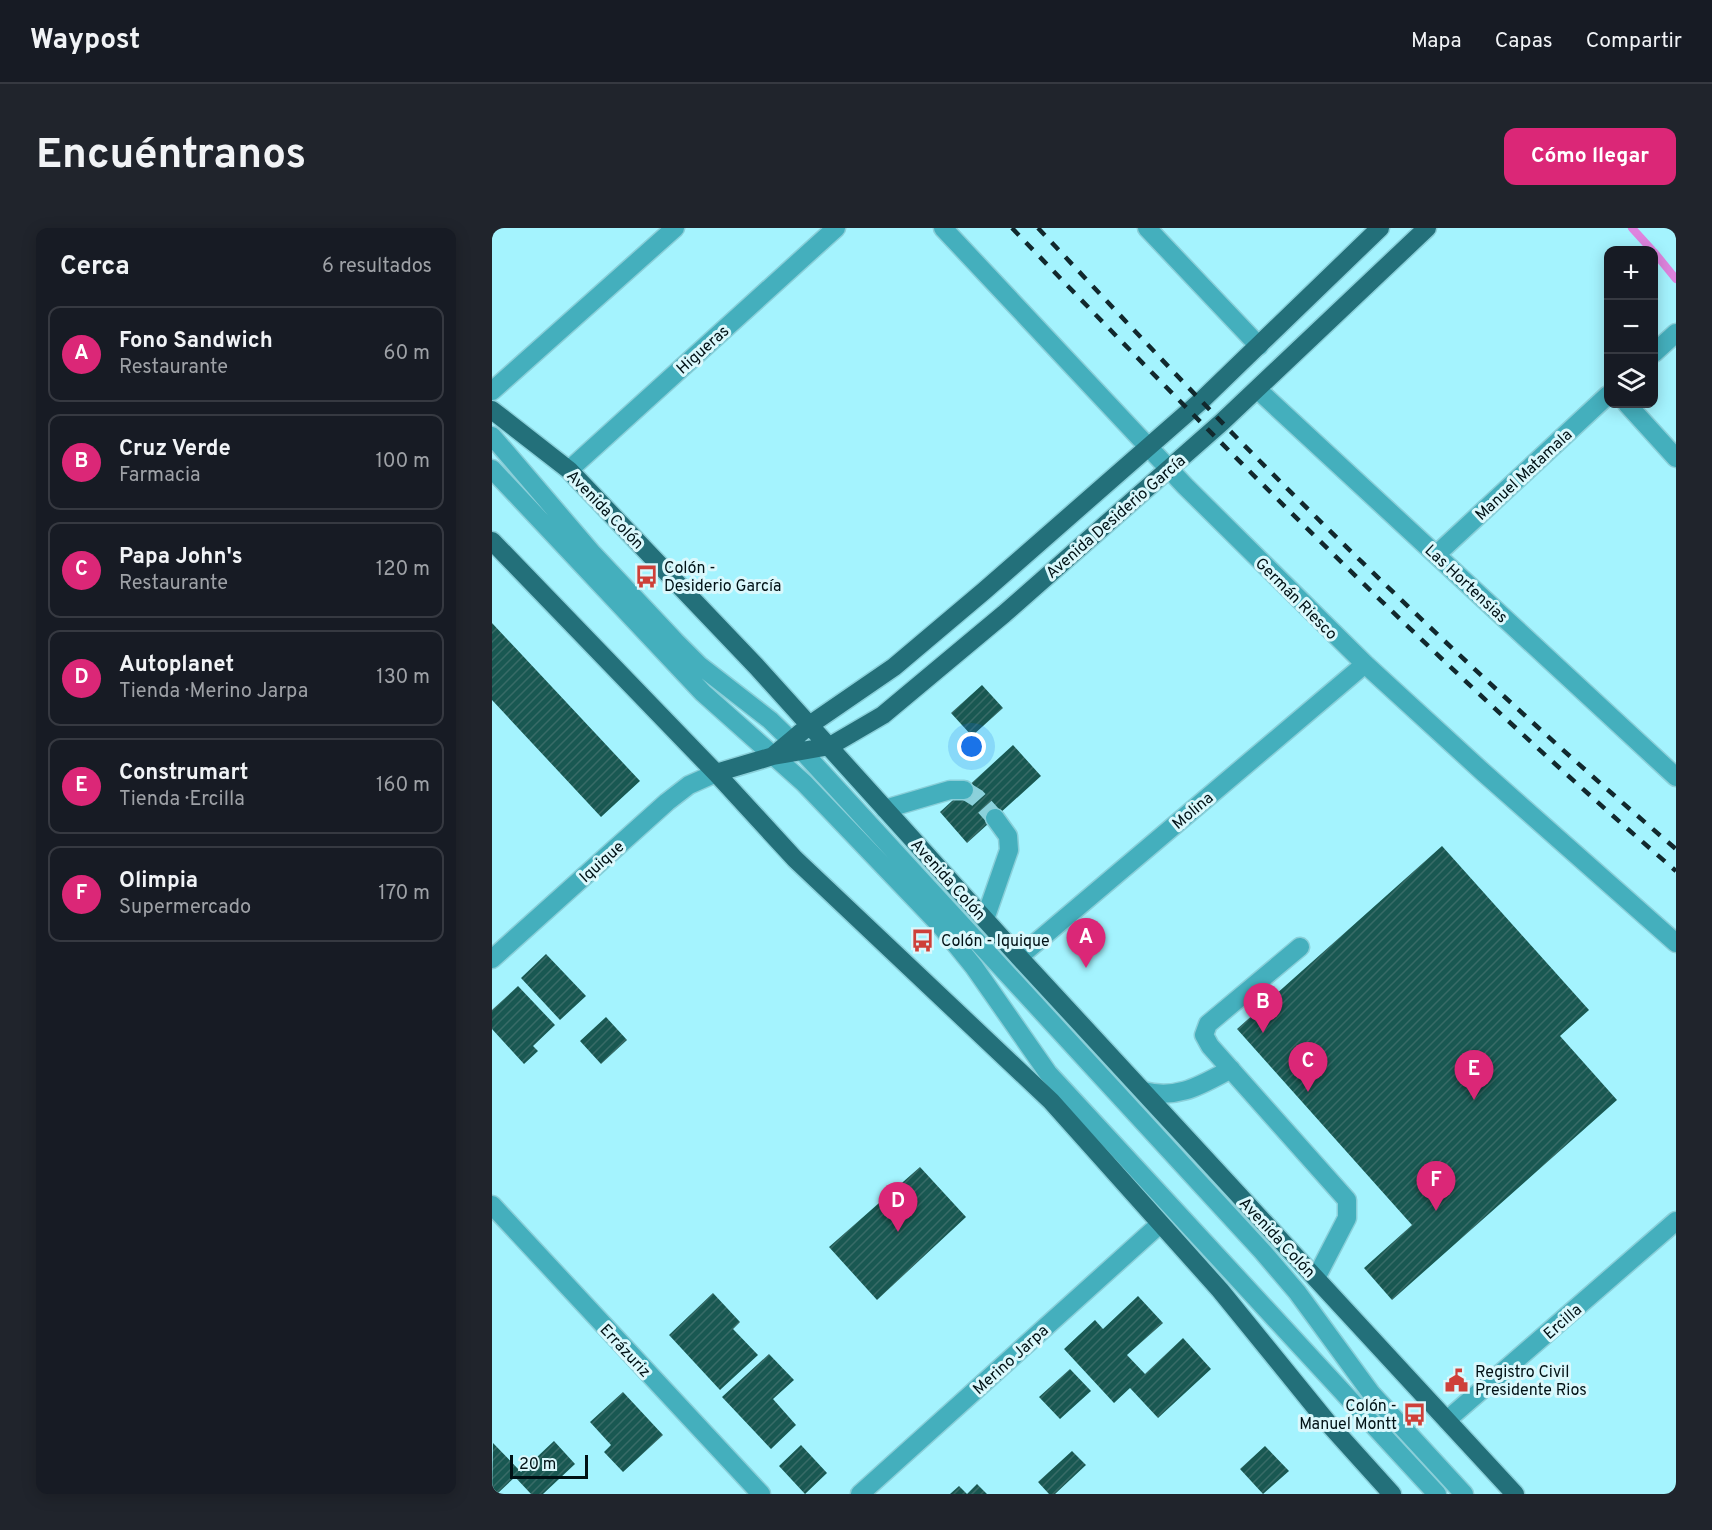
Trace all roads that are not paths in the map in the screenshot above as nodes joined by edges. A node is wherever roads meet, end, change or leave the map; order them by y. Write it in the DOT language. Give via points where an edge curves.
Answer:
graph roads {
  1 [pos="675,228"];
  2 [pos="836,228"];
  3 [pos="943,228"];
  4 [pos="1147,228"];
  5 [pos="1380,228"];
  6 [pos="1427,228"];
  7 [pos="1676,333"];
  8 [pos="1259,346"];
  9 [pos="1658,349"];
  10 [pos="1258,390"];
  11 [pos="492,391"];
  12 [pos="1604,398"];
  13 [pos="1631,408"];
  14 [pos="492,410"];
  15 [pos="492,435"];
  16 [pos="1149,447"];
  17 [pos="1676,458"];
  18 [pos="492,469"];
  19 [pos="1168,469"];
  20 [pos="569,470"];
  21 [pos="492,541"];
  22 [pos="1437,554"];
  23 [pos="984,591"];
  24 [pos="1004,614"];
  25 [pos="1365,664"];
  26 [pos="811,724"];
  27 [pos="798,746"];
  28 [pos="830,746"];
  29 [pos="773,756"];
  30 [pos="716,773"];
  31 [pos="1676,777"];
  32 [pos="964,790"];
  33 [pos="885,809"];
  34 [pos="995,818"];
  35 [pos="985,920"];
  36 [pos="1676,943"];
  37 [pos="1300,947"];
  38 [pos="1019,957"];
  39 [pos="492,959"];
  40 [pos="1231,1069"];
  41 [pos="1143,1091"];
  42 [pos="492,1205"];
  43 [pos="1676,1221"];
  44 [pos="1160,1224"];
  45 [pos="1316,1278"];
  46 [pos="1447,1420"];
  47 [pos="761,1494"];
  48 [pos="860,1494"];
  49 [pos="1392,1494"];
  50 [pos="1437,1494"];
  51 [pos="1464,1494"];
  52 [pos="1515,1494"];
  1 -- 11 [label="street"];
  2 -- 20 [label="street, Higueras"];
  3 -- 16 [label="street, Germán Riesco"];
  4 -- 8 [label="street"];
  5 -- 8 [label="main road, Avenida Desiderio García"];
  6 -- 10 [label="main road, Avenida Desiderio García"];
  7 -- 9 [label="street"];
  8 -- 16 [label="main road, Avenida Desiderio García"];
  10 -- 19 [label="main road, Avenida Desiderio García"];
  10 -- 22 [label="street, Las Hortensias"];
  12 -- 22 [label="street, Manuel Matamala"];
  13 -- 17 [label="street"];
  14 -- 20 [label="main road, Avenida Colón"];
  15 -- 27 [label="street" via="593,554 675,641"];
  16 -- 19 [label="street, Germán Riesco"];
  16 -- 23 [label="main road, Avenida Desiderio García"];
  18 -- 29 [label="street" via="702,693"];
  19 -- 24 [label="main road, Avenida Desiderio García"];
  19 -- 25 [label="street, Germán Riesco"];
  20 -- 26 [label="main road, Avenida Colón"];
  21 -- 30 [label="main road"];
  22 -- 31 [label="street, Las Hortensias"];
  23 -- 24 [label="main road"];
  23 -- 26 [label="main road, Avenida Desiderio García" via="894,667"];
  24 -- 28 [label="main road, Avenida Desiderio García" via="883,716"];
  25 -- 36 [label="street, Germán Riesco"];
  25 -- 38 [label="street, Molina"];
  26 -- 27 [label="main road, Avenida Desiderio García"];
  26 -- 28 [label="main road, Avenida Colón"];
  27 -- 28 [label="main road, Avenida Desiderio García"];
  27 -- 29 [label="main road, Avenida Desiderio García"];
  27 -- 51 [label="street" via="1262,1251 1371,1393"];
  28 -- 33 [label="main road, Avenida Colón"];
  29 -- 30 [label="main road, Avenida Desiderio García"];
  29 -- 50 [label="street" via="940,925 1048,1073"];
  30 -- 39 [label="street, Iquique" via="689,785 667,802"];
  30 -- 44 [label="main road" via="838,903 1025,1075"];
  32 -- 33 [label="street" via="950,790"];
  33 -- 35 [label="main road, Avenida Colón"];
  34 -- 35 [label="street" via="1008,836 1009,850"];
  35 -- 38 [label="main road, Avenida Colón"];
  37 -- 40 [label="street" via="1208,1024 1206,1041"];
  38 -- 41 [label="main road, Avenida Colón"];
  40 -- 41 [label="street" via="1186,1093"];
  40 -- 45 [label="street" via="1347,1200 1347,1218"];
  41 -- 45 [label="main road, Avenida Colón"];
  42 -- 47 [label="street, Errázuriz"];
  43 -- 46 [label="street, Ercilla"];
  44 -- 48 [label="street, Merino Jarpa"];
  44 -- 49 [label="main road"];
  45 -- 46 [label="main road, Avenida Colón"];
  46 -- 52 [label="main road, Avenida Colón"];
}
